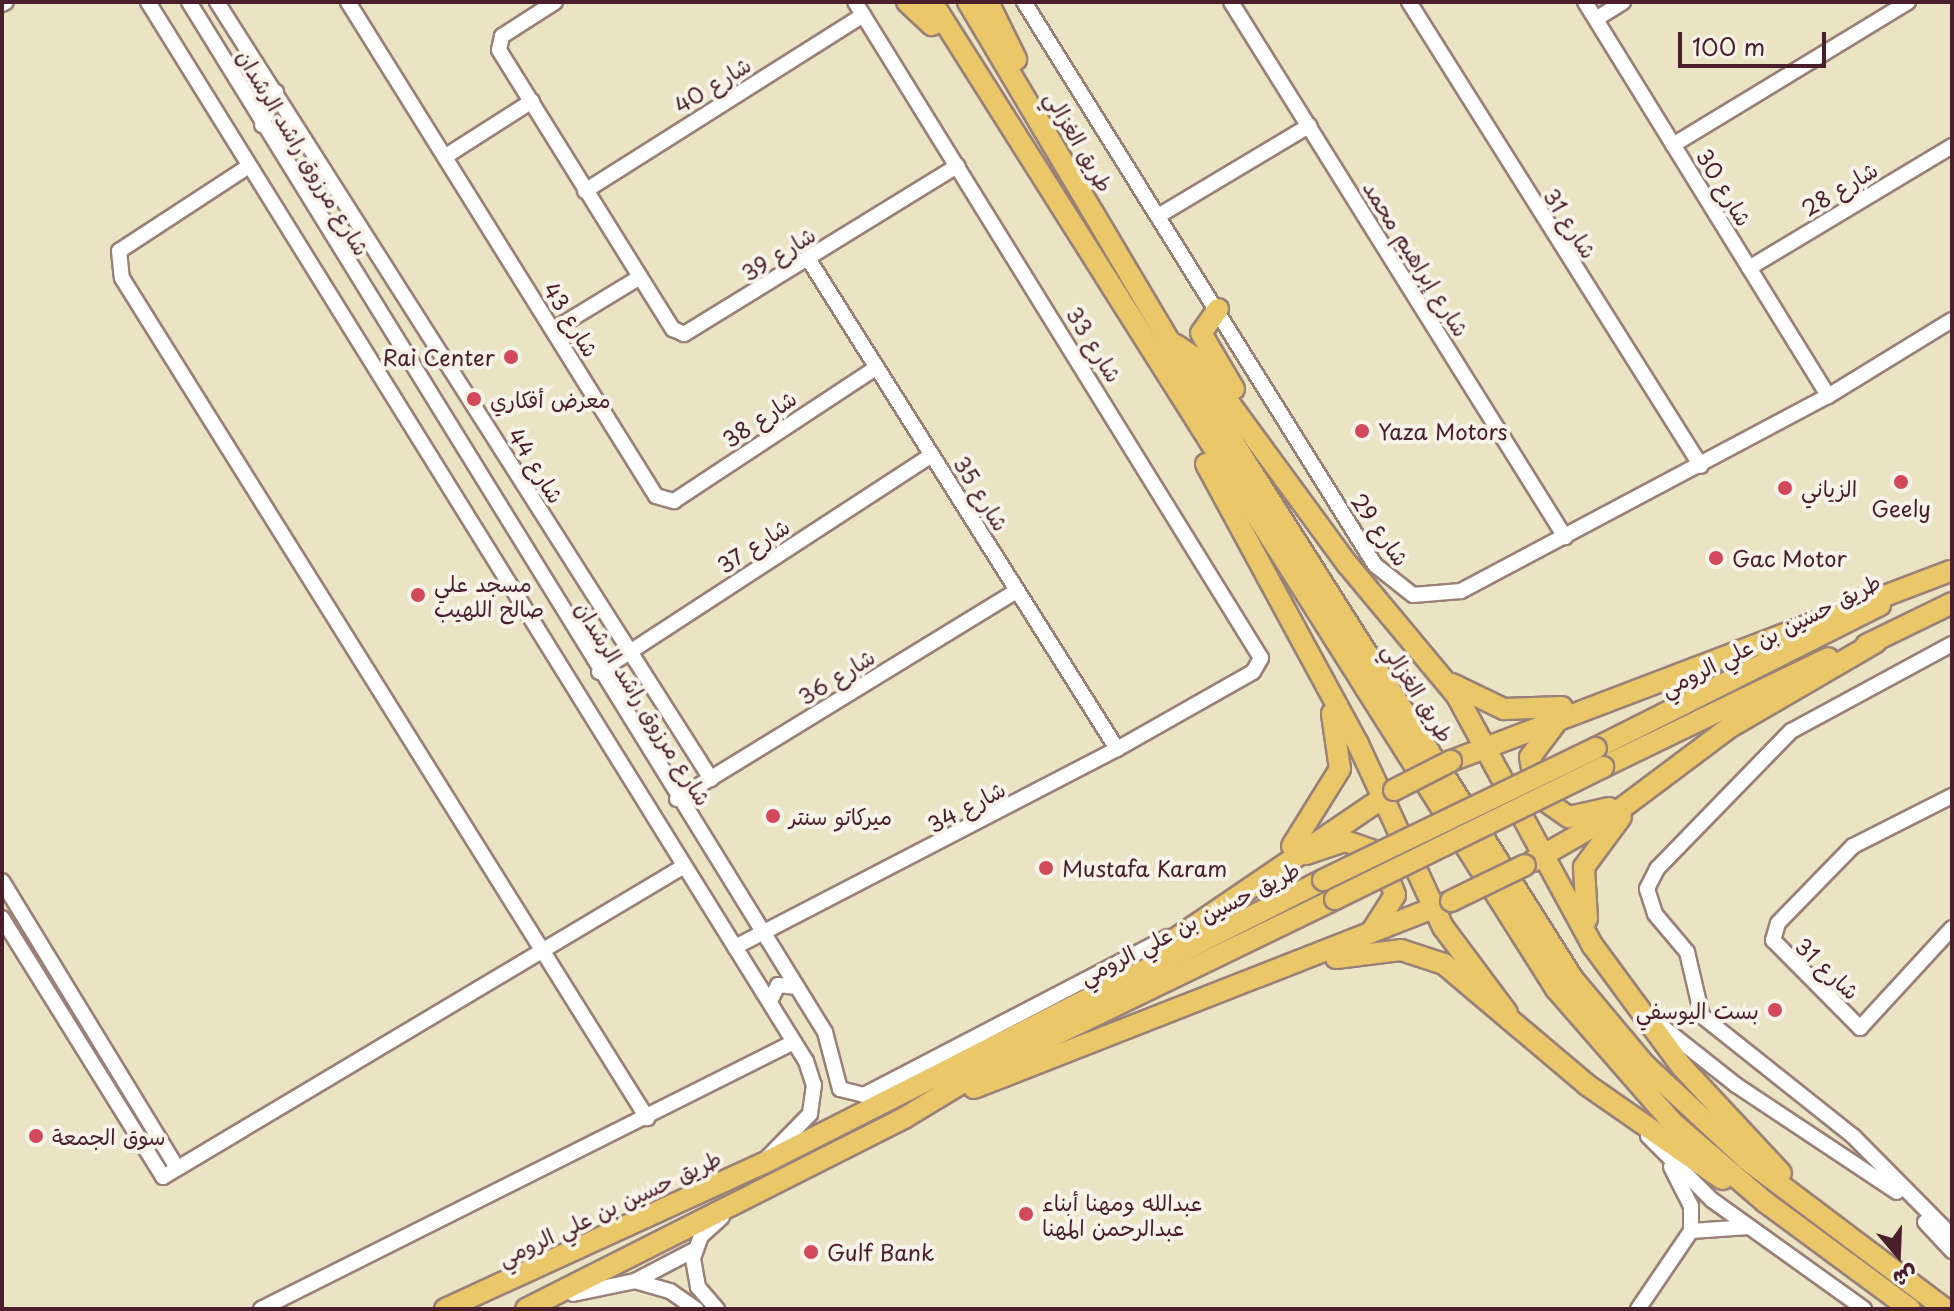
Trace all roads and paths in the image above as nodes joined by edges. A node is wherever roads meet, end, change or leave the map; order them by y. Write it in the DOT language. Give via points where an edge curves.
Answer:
graph roads {
  1 [pos="148,2"];
  2 [pos="189,2"];
  3 [pos="217,2"];
  4 [pos="348,2"];
  5 [pos="555,2"];
  6 [pos="907,2"];
  7 [pos="916,2"];
  8 [pos="932,2"];
  9 [pos="968,2"];
  10 [pos="988,2"];
  11 [pos="997,2"];
  12 [pos="1024,2"];
  13 [pos="1231,2"];
  14 [pos="1409,2"];
  15 [pos="1585,2"];
  16 [pos="1623,2"];
  17 [pos="1908,2"];
  18 [pos="859,8"];
  19 [pos="1596,19"];
  20 [pos="932,25"];
  21 [pos="1006,37"];
  22 [pos="276,92"];
  23 [pos="245,97"];
  24 [pos="991,98"];
  25 [pos="532,101"];
  26 [pos="262,125"];
  27 [pos="1045,126"];
  28 [pos="1309,126"];
  29 [pos="1673,145"];
  30 [pos="1952,146"];
  31 [pos="446,156"];
  32 [pos="249,166"];
  33 [pos="957,166"];
  34 [pos="585,191"];
  35 [pos="1160,215"];
  36 [pos="326,232"];
  37 [pos="299,247"];
  38 [pos="809,260"];
  39 [pos="1749,268"];
  40 [pos="640,277"];
  41 [pos="1218,309"];
  42 [pos="1952,320"];
  43 [pos="553,330"];
  44 [pos="1169,341"];
  45 [pos="1144,347"];
  46 [pos="877,367"];
  47 [pos="1828,396"];
  48 [pos="1267,453"];
  49 [pos="932,455"];
  50 [pos="1701,466"];
  51 [pos="665,501"];
  52 [pos="1565,537"];
  53 [pos="1951,570"];
  54 [pos="547,589"];
  55 [pos="1017,591"];
  56 [pos="520,603"];
  57 [pos="1952,603"];
  58 [pos="1876,642"];
  59 [pos="1952,644"];
  60 [pos="1305,647"];
  61 [pos="629,652"];
  62 [pos="599,672"];
  63 [pos="1443,678"];
  64 [pos="1213,696"];
  65 [pos="1601,701"];
  66 [pos="1488,746"];
  67 [pos="1117,749"];
  68 [pos="1599,758"];
  69 [pos="711,779"];
  70 [pos="1654,783"];
  71 [pos="1388,794"];
  72 [pos="1952,796"];
  73 [pos="677,799"];
  74 [pos="1295,854"];
  75 [pos="1545,856"];
  76 [pos="684,866"];
  77 [pos="1262,879"];
  78 [pos="2,881"];
  79 [pos="1442,905"];
  80 [pos="2,918"];
  81 [pos="1197,927"];
  82 [pos="1952,928"];
  83 [pos="763,933"];
  84 [pos="735,947"];
  85 [pos="542,954"];
  86 [pos="1324,956"];
  87 [pos="1618,981"];
  88 [pos="797,987"];
  89 [pos="770,1001"];
  90 [pos="1638,1010"];
  91 [pos="1507,1013"];
  92 [pos="1034,1027"];
  93 [pos="794,1042"];
  94 [pos="806,1061"];
  95 [pos="832,1061"];
  96 [pos="1632,1117"];
  97 [pos="647,1118"];
  98 [pos="904,1118"];
  99 [pos="1650,1138"];
  100 [pos="766,1162"];
  101 [pos="177,1168"];
  102 [pos="764,1183"];
  103 [pos="1765,1202"];
  104 [pos="1822,1217"];
  105 [pos="1749,1227"];
  106 [pos="1691,1231"];
  107 [pos="1952,1236"];
  108 [pos="694,1250"];
  109 [pos="1952,1251"];
  110 [pos="635,1281"];
  111 [pos="546,1299"];
  112 [pos="261,1309"];
  113 [pos="445,1309"];
  114 [pos="526,1309"];
  115 [pos="696,1309"];
  116 [pos="715,1309"];
  117 [pos="1638,1309"];
  118 [pos="1864,1309"];
  119 [pos="1910,1309"];
  120 [pos="1945,1309"];
  1 -- 32 [label="street"];
  2 -- 23 [label="street, شارع مرزوق راشد الرشدان"];
  3 -- 22 [label="street, شارع 44"];
  4 -- 31 [label="street, شارع 43"];
  5 -- 25 [label="street, شارع 39" via="499,42"];
  6 -- 20 [label="highway"];
  7 -- 20 [label="highway"];
  8 -- 24 [label="highway, طريق الغزالي"];
  9 -- 27 [label="highway, طريق الغزالي"];
  10 -- 21 [label="highway"];
  11 -- 21 [label="highway"];
  12 -- 35 [label="street, شارع 29"];
  13 -- 28 [label="street, شارع إبراهيم محمد"];
  14 -- 50 [label="street, شارع 31"];
  15 -- 19 [label="street, شارع 30"];
  16 -- 19 [label="street"];
  17 -- 29 [label="street"];
  18 -- 33 [label="street, شارع 33"];
  18 -- 34 [label="street, شارع 40"];
  19 -- 29 [label="street, شارع 30"];
  20 -- 24 [label="highway"];
  21 -- 27 [label="highway"];
  22 -- 23 [label="street"];
  22 -- 26 [label="street"];
  22 -- 61 [label="street, شارع 44"];
  23 -- 26 [label="street, شارع مرزوق راشد الرشدان"];
  24 -- 45 [label="highway, طريق الغزالي"];
  25 -- 31 [label="street"];
  25 -- 34 [label="street, شارع 39"];
  26 -- 36 [label="street, شارع مرزوق راشد الرشدان"];
  27 -- 44 [label="highway, طريق الغزالي"];
  28 -- 35 [label="street"];
  28 -- 52 [label="street, شارع إبراهيم محمد"];
  29 -- 39 [label="street, شارع 30"];
  30 -- 39 [label="street, شارع 28"];
  31 -- 43 [label="street, شارع 43"];
  32 -- 37 [label="street"];
  32 -- 85 [label="street" via="119,251 122,278"];
  33 -- 38 [label="street, شارع 39"];
  33 -- 64 [label="street, شارع 33" via="1257,643 1253,672"];
  34 -- 40 [label="street, شارع 39"];
  35 -- 41 [label="street, شارع 29"];
  36 -- 37 [label="street" via="318,250"];
  36 -- 54 [label="street, شارع مرزوق راشد الرشدان"];
  37 -- 56 [label="street"];
  38 -- 40 [label="street, شارع 39" via="684,334"];
  38 -- 46 [label="street, شارع 35"];
  39 -- 47 [label="street, شارع 30"];
  40 -- 43 [label="street"];
  41 -- 48 [label="highway" via="1204,321 1203,339"];
  41 -- 52 [label="street, شارع 29" via="1375,565 1398,588 1446,596"];
  42 -- 47 [label="street, شارع 29"];
  43 -- 51 [label="street, شارع 43"];
  44 -- 48 [label="highway" via="1197,359"];
  44 -- 104 [label="highway, طريق الغزالي" via="1573,979 1684,1104"];
  45 -- 60 [label="highway"];
  45 -- 103 [label="highway, طريق الغزالي" via="1556,989 1638,1087"];
  46 -- 49 [label="street, شارع 35"];
  46 -- 51 [label="street, شارع 38"];
  47 -- 50 [label="street, شارع 29"];
  48 -- 63 [label="highway"];
  49 -- 55 [label="street, شارع 35"];
  49 -- 61 [label="street, شارع 37"];
  50 -- 52 [label="street, شارع 29"];
  53 -- 65 [label="highway"];
  53 -- 68 [label="highway, طريق حسين بن علي الرومي"];
  54 -- 56 [label="street" via="527,587"];
  54 -- 62 [label="street, شارع مرزوق راشد الرشدان"];
  55 -- 67 [label="street, شارع 35"];
  55 -- 69 [label="street, شارع 36"];
  56 -- 76 [label="street"];
  57 -- 58 [label="highway, طريق حسين بن علي الرومي"];
  58 -- 68 [label="highway, طريق حسين بن علي الرومي"];
  58 -- 70 [label="highway" via="1730,727"];
  59 -- 107 [label="street" via="1791,731 1657,869 1647,889 1655,914 1687,952 1702,1016 1853,1136"];
  60 -- 71 [label="highway"];
  60 -- 77 [label="highway" via="1337,730 1340,769 1319,812"];
  61 -- 62 [label="street, شارع 37"];
  61 -- 69 [label="street, شارع 44"];
  62 -- 73 [label="street, شارع مرزوق راشد الرشدان"];
  63 -- 65 [label="highway" via="1513,710"];
  63 -- 66 [label="highway"];
  64 -- 67 [label="street, شارع 34"];
  65 -- 66 [label="highway"];
  65 -- 70 [label="highway" via="1552,726 1536,743 1529,773 1537,795 1562,815 1585,818"];
  66 -- 71 [label="highway, bridge"];
  66 -- 75 [label="highway"];
  67 -- 83 [label="street, شارع 34"];
  68 -- 92 [label="highway, طريق حسين بن علي الرومي, bridge" via="1323,880"];
  68 -- 98 [label="highway, طريق حسين بن علي الرومي, bridge" via="1335,899 985,1069"];
  69 -- 73 [label="street, شارع 36"];
  70 -- 75 [label="highway"];
  70 -- 87 [label="highway" via="1588,858 1581,877 1585,914"];
  71 -- 74 [label="highway"];
  71 -- 79 [label="highway"];
  72 -- 82 [label="street, شارع 31" via="1853,846 1778,923 1773,940 1860,1028"];
  73 -- 83 [label="street, شارع مرزوق راشد الرشدان"];
  74 -- 77 [label="highway"];
  74 -- 86 [label="highway" via="1361,843 1379,853 1394,882 1385,920"];
  75 -- 79 [label="highway, bridge"];
  75 -- 87 [label="highway"];
  76 -- 84 [label="street"];
  76 -- 85 [label="street"];
  77 -- 81 [label="highway"];
  78 -- 101 [label="street"];
  79 -- 86 [label="highway"];
  79 -- 91 [label="highway"];
  80 -- 101 [label="street" via="163,1177"];
  81 -- 92 [label="highway"];
  81 -- 95 [label="street, شارع مرزوق راشد الرشدان" via="1116,959 864,1095 840,1089"];
  83 -- 84 [label="street, شارع 34"];
  83 -- 88 [label="street, شارع مرزوق راشد الرشدان"];
  84 -- 89 [label="street"];
  85 -- 97 [label="street"];
  85 -- 101 [label="street"];
  86 -- 91 [label="highway" via="1426,954"];
  86 -- 98 [label="highway" via="1163,1009"];
  87 -- 90 [label="highway"];
  88 -- 89 [label="street" via="778,985"];
  88 -- 95 [label="street, شارع مرزوق راشد الرشدان" via="830,1042"];
  89 -- 93 [label="street"];
  90 -- 104 [label="highway"];
  90 -- 109 [label="street" via="1736,1085 1874,1173"];
  91 -- 96 [label="highway"];
  92 -- 100 [label="highway, طريق حسين بن علي الرومي"];
  93 -- 94 [label="street"];
  93 -- 97 [label="street"];
  94 -- 95 [label="street" via="820,1067"];
  94 -- 100 [label="street" via="814,1085 810,1114"];
  96 -- 99 [label="street"];
  96 -- 103 [label="highway"];
  97 -- 112 [label="street"];
  98 -- 102 [label="highway, طريق حسين بن علي الرومي"];
  99 -- 105 [label="street"];
  99 -- 106 [label="street" via="1685,1191"];
  100 -- 113 [label="highway, طريق حسين بن علي الرومي"];
  102 -- 108 [label="street" via="706,1230"];
  102 -- 111 [label="highway, طريق حسين بن علي الرومي"];
  103 -- 119 [label="highway, طريق الغزالي"];
  104 -- 120 [label="highway, طريق الغزالي"];
  105 -- 106 [label="street"];
  105 -- 118 [label="street"];
  106 -- 117 [label="street"];
  108 -- 110 [label="street"];
  108 -- 116 [label="street" via="695,1280"];
  110 -- 111 [label="street"];
  110 -- 115 [label="street" via="670,1291"];
  111 -- 114 [label="highway, طريق حسين بن علي الرومي"];
}
